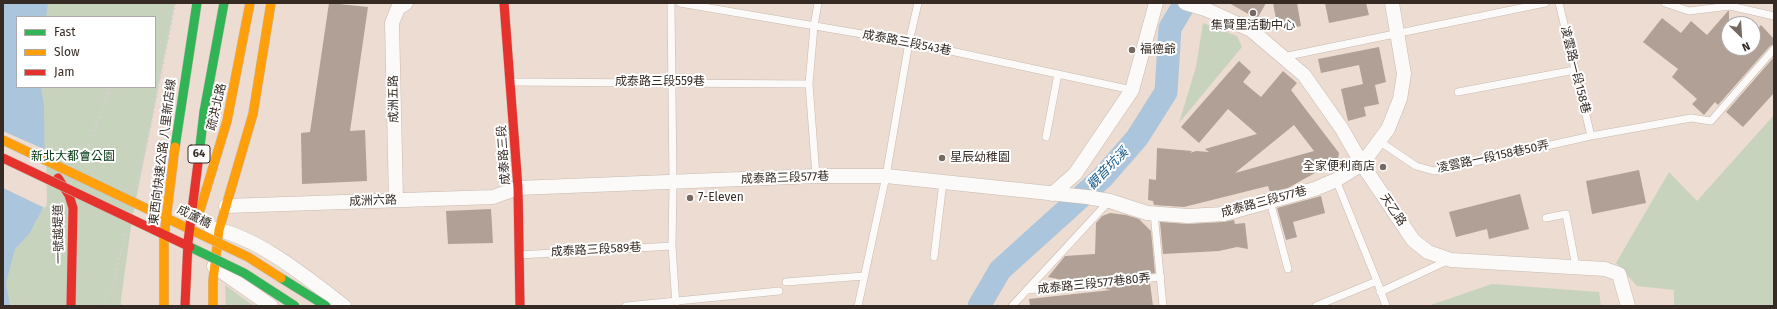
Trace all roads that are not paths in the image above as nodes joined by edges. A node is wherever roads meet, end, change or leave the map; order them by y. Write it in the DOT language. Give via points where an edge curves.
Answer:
graph roads {
  1 [pos="197,3"];
  2 [pos="224,3"];
  3 [pos="250,3"];
  4 [pos="271,3"];
  5 [pos="406,3"];
  6 [pos="504,3"];
  7 [pos="671,3"];
  8 [pos="680,3"];
  9 [pos="818,3"];
  10 [pos="918,3"];
  11 [pos="1156,3"];
  12 [pos="1185,3"];
  13 [pos="1392,3"];
  14 [pos="1546,3"];
  15 [pos="1558,3"];
  16 [pos="1665,3"];
  17 [pos="1774,16"];
  18 [pos="814,26"];
  19 [pos="1398,33"];
  20 [pos="909,42"];
  21 [pos="1774,49"];
  22 [pos="1283,58"];
  23 [pos="1575,70"];
  24 [pos="1058,74"];
  25 [pos="510,82"];
  26 [pos="672,82"];
  27 [pos="810,84"];
  28 [pos="1132,90"];
  29 [pos="1458,92"];
  30 [pos="1591,136"];
  31 [pos="1046,137"];
  32 [pos="3,140"];
  33 [pos="1379,141"];
  34 [pos="3,149"];
  35 [pos="3,158"];
  36 [pos="1362,164"];
  37 [pos="816,176"];
  38 [pos="886,176"];
  39 [pos="1336,180"];
  40 [pos="943,182"];
  41 [pos="673,183"];
  42 [pos="518,188"];
  43 [pos="1052,194"];
  44 [pos="396,200"];
  45 [pos="1110,201"];
  46 [pos="1270,201"];
  47 [pos="226,206"];
  48 [pos="1154,213"];
  49 [pos="1546,218"];
  50 [pos="195,225"];
  51 [pos="219,230"];
  52 [pos="672,246"];
  53 [pos="186,255"];
  54 [pos="519,255"];
  55 [pos="934,257"];
  56 [pos="1451,260"];
  57 [pos="214,266"];
  58 [pos="1576,267"];
  59 [pos="1288,269"];
  60 [pos="864,276"];
  61 [pos="1161,277"];
  62 [pos="1377,281"];
  63 [pos="786,282"];
  64 [pos="177,288"];
  65 [pos="1027,290"];
  66 [pos="779,291"];
  67 [pos="1380,292"];
  68 [pos="676,304"];
  69 [pos="71,306"];
  70 [pos="157,306"];
  71 [pos="164,306"];
  72 [pos="185,306"];
  73 [pos="213,306"];
  74 [pos="271,306"];
  75 [pos="295,306"];
  76 [pos="326,306"];
  77 [pos="344,306"];
  78 [pos="520,306"];
  79 [pos="626,306"];
  80 [pos="858,306"];
  81 [pos="1012,306"];
  82 [pos="1163,306"];
  83 [pos="1316,306"];
  84 [pos="1386,306"];
  85 [pos="1628,306"];
  1 -- 71 [label="main road, 東西向快速公路 八里新店線 / 64, bridge" via="164,236"];
  2 -- 72 [label="main road, 64, bridge" via="204,112 188,242"];
  3 -- 50 [label="main road, 疏洪北路" via="227,122"];
  4 -- 47 [label="main road" via="253,114"];
  5 -- 44 [label="street, 成洲五路" via="398,8 392,22"];
  6 -- 25 [label="main road, 成泰路三段"];
  7 -- 26 [label="lane"];
  8 -- 18 [label="lane, 成泰路三段543巷"];
  9 -- 18 [label="lane"];
  10 -- 20 [label="lane"];
  11 -- 28 [label="street"];
  12 -- 22 [label="street, 天乙路" via="1205,9 1251,30"];
  13 -- 19 [label="street"];
  14 -- 19 [label="lane"];
  15 -- 23 [label="lane, 凌雲路一段158巷"];
  16 -- 17 [label="lane" via="1689,11 1730,6"];
  18 -- 20 [label="lane, 成泰路三段543巷"];
  18 -- 27 [label="lane"];
  19 -- 22 [label="lane"];
  19 -- 33 [label="street, 成泰路三段577巷" via="1404,74 1400,99 1388,129"];
  20 -- 24 [label="lane, 成泰路三段543巷"];
  20 -- 38 [label="lane"];
  21 -- 30 [label="lane, 凌雲路一段158巷50弄" via="1711,121 1691,118"];
  22 -- 36 [label="street, 天乙路" via="1304,75 1323,99"];
  23 -- 29 [label="lane"];
  23 -- 30 [label="lane, 凌雲路一段158巷"];
  24 -- 28 [label="lane, 成泰路三段543巷"];
  24 -- 31 [label="lane"];
  25 -- 26 [label="lane, 成泰路三段559巷"];
  25 -- 42 [label="main road, 成泰路三段"];
  26 -- 27 [label="lane, 成泰路三段559巷"];
  26 -- 41 [label="lane"];
  27 -- 37 [label="lane"];
  28 -- 43 [label="street" via="1075,174"];
  30 -- 33 [label="lane, 凌雲路一段158巷50弄" via="1434,171 1416,166"];
  32 -- 76 [label="main road, 成蘆橋, bridge" via="248,257"];
  33 -- 36 [label="street, 成泰路三段577巷"];
  34 -- 69 [label="main road, 一號越堤道" via="49,170 66,190 73,208"];
  35 -- 75 [label="main road, bridge" via="244,273"];
  36 -- 39 [label="street, 成泰路三段577巷"];
  36 -- 56 [label="street, 天乙路" via="1413,240 1428,252"];
  37 -- 38 [label="street, 成泰路三段577巷"];
  37 -- 41 [label="street, 成泰路三段577巷"];
  38 -- 40 [label="street, 成泰路三段577巷"];
  38 -- 60 [label="lane"];
  39 -- 46 [label="street, 成泰路三段577巷" via="1315,189"];
  39 -- 62 [label="lane"];
  40 -- 43 [label="street, 成泰路三段577巷"];
  40 -- 55 [label="lane"];
  41 -- 42 [label="street, 成泰路三段577巷"];
  41 -- 52 [label="lane"];
  42 -- 44 [label="street, 成洲六路" via="492,197"];
  42 -- 54 [label="main road, 成泰路三段"];
  43 -- 45 [label="street, 成泰路三段577巷"];
  44 -- 47 [label="street, 成洲六路"];
  45 -- 48 [label="street, 成泰路三段577巷"];
  45 -- 65 [label="lane"];
  46 -- 48 [label="street, 成泰路三段577巷" via="1224,214 1188,216"];
  46 -- 59 [label="lane"];
  47 -- 51 [label="main road"];
  48 -- 61 [label="lane"];
  49 -- 58 [label="lane" via="1566,214"];
  50 -- 51 [label="street"];
  50 -- 53 [label="main road, 疏洪北路"];
  51 -- 57 [label="main road"];
  51 -- 77 [label="street" via="253,244 296,270"];
  52 -- 54 [label="lane, 成泰路三段589巷"];
  52 -- 68 [label="lane"];
  53 -- 57 [label="street"];
  53 -- 64 [label="main road, 疏洪北路"];
  53 -- 70 [label="main road"];
  54 -- 78 [label="main road, 成泰路三段"];
  56 -- 58 [label="street, 天乙路"];
  56 -- 67 [label="lane"];
  57 -- 73 [label="main road"];
  57 -- 74 [label="street"];
  58 -- 85 [label="street, 天乙路" via="1605,269 1619,274"];
  60 -- 63 [label="lane"];
  60 -- 80 [label="lane"];
  61 -- 65 [label="lane, 成泰路三段577巷80弄"];
  61 -- 82 [label="lane"];
  62 -- 67 [label="lane"];
  62 -- 83 [label="lane"];
  65 -- 81 [label="lane"];
  66 -- 68 [label="lane"];
  67 -- 84 [label="lane"];
  68 -- 79 [label="lane"];
}
